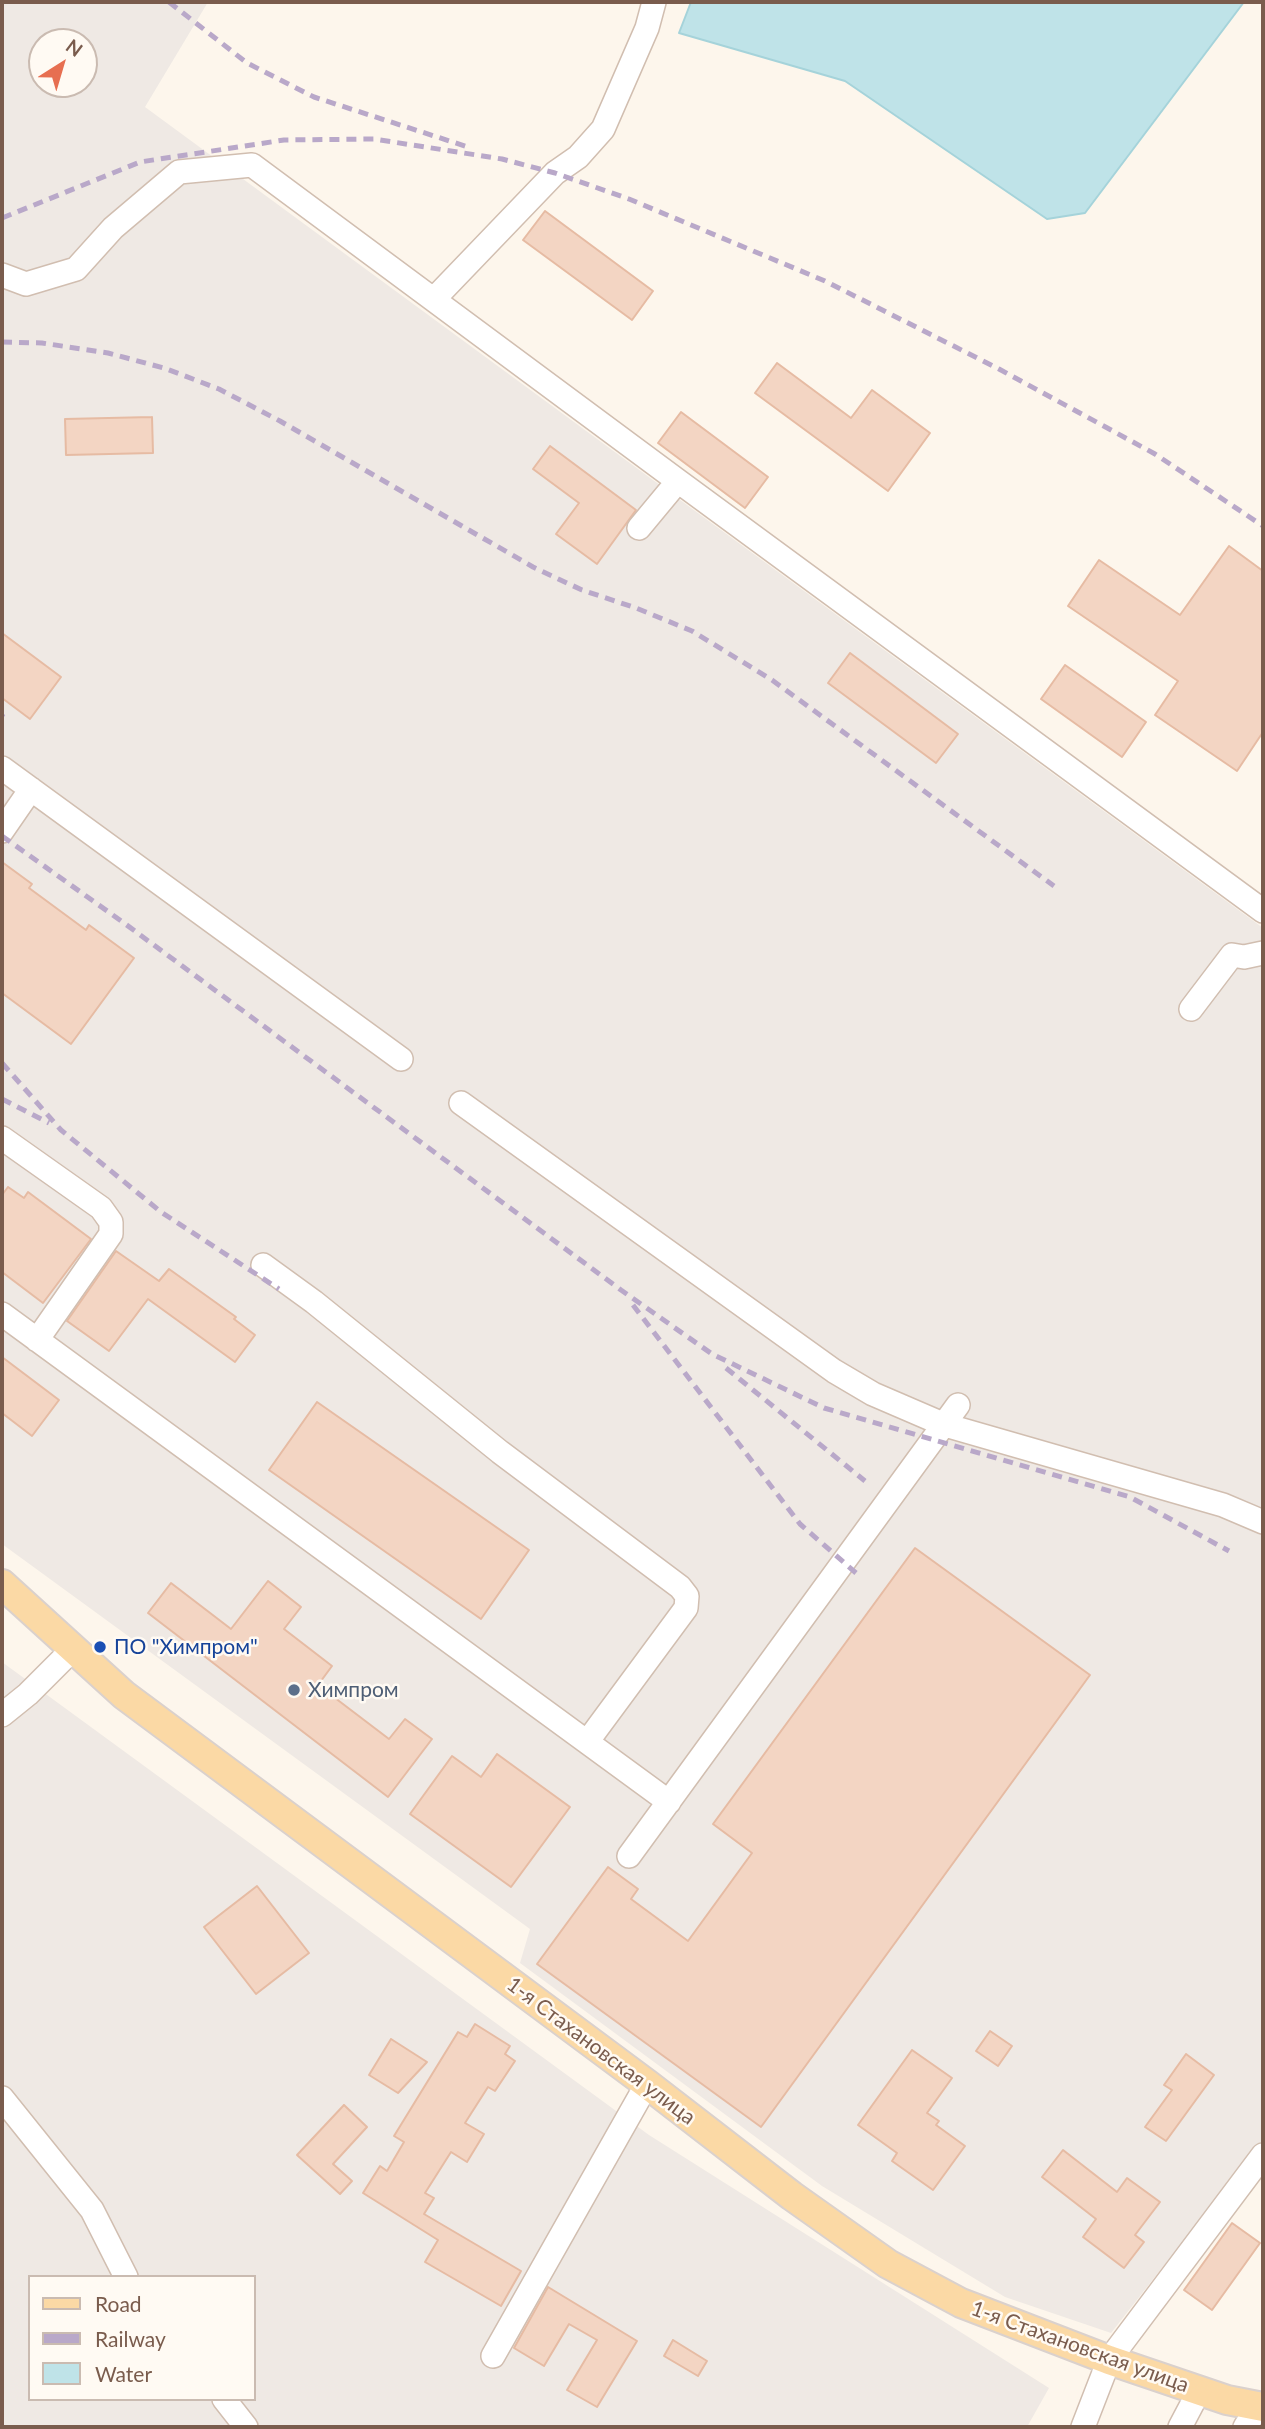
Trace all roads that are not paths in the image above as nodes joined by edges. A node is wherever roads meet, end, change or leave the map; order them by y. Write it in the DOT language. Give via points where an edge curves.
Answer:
graph roads {
  1 [pos="654,2"];
  2 [pos="2,275"];
  3 [pos="434,299"];
  4 [pos="678,481"];
  5 [pos="639,528"];
  6 [pos="2,768"];
  7 [pos="31,789"];
  8 [pos="2,831"];
  9 [pos="1263,911"];
  10 [pos="1263,953"];
  11 [pos="1191,1009"];
  12 [pos="401,1059"];
  13 [pos="461,1103"];
  14 [pos="2,1138"];
  15 [pos="262,1265"];
  16 [pos="2,1314"];
  17 [pos="37,1340"];
  18 [pos="958,1405"];
  19 [pos="945,1425"];
  20 [pos="1263,1522"];
  21 [pos="2,1584"];
  22 [pos="72,1650"];
  23 [pos="2,1715"];
  24 [pos="587,1742"];
  25 [pos="669,1802"];
  26 [pos="629,1856"];
  27 [pos="647,2084"];
  28 [pos="2,2098"];
  29 [pos="1263,2155"];
  30 [pos="125,2275"];
  31 [pos="494,2356"];
  32 [pos="1109,2360"];
  33 [pos="1199,2390"];
  34 [pos="226,2401"];
  35 [pos="1256,2414"];
  36 [pos="246,2427"];
  37 [pos="1083,2427"];
  38 [pos="1180,2427"];
  1 -- 3 [label="lane" via="647,28 598,136 555,173"];
  2 -- 3 [label="lane" via="26,284 76,269 178,172 252,165"];
  3 -- 4 [label="lane"];
  4 -- 5 [label="lane"];
  4 -- 9 [label="lane"];
  6 -- 7 [label="lane"];
  7 -- 8 [label="lane"];
  7 -- 12 [label="lane"];
  10 -- 11 [label="lane" via="1232,955"];
  13 -- 19 [label="lane" via="834,1371 873,1394"];
  14 -- 17 [label="lane" via="101,1208 111,1222 111,1234"];
  15 -- 24 [label="lane" via="680,1587 687,1597 686,1608"];
  16 -- 17 [label="lane"];
  17 -- 24 [label="lane"];
  18 -- 19 [label="lane"];
  19 -- 20 [label="lane" via="1223,1505"];
  19 -- 25 [label="lane"];
  21 -- 22 [label="main road, 1-я Стахановская улица"];
  22 -- 23 [label="lane"];
  22 -- 27 [label="main road, 1-я Стахановская улица" via="146,1712"];
  24 -- 25 [label="lane"];
  25 -- 26 [label="lane"];
  27 -- 31 [label="lane"];
  27 -- 32 [label="main road, 1-я Стахановская улица" via="888,2264 961,2303"];
  28 -- 30 [label="lane" via="92,2210"];
  29 -- 32 [label="lane"];
  32 -- 33 [label="main road, 1-я Стахановская улица"];
  32 -- 37 [label="lane"];
  33 -- 35 [label="main road, 1-я Стахановская улица"];
  33 -- 38 [label="lane"];
  34 -- 36 [label="lane"];
}
